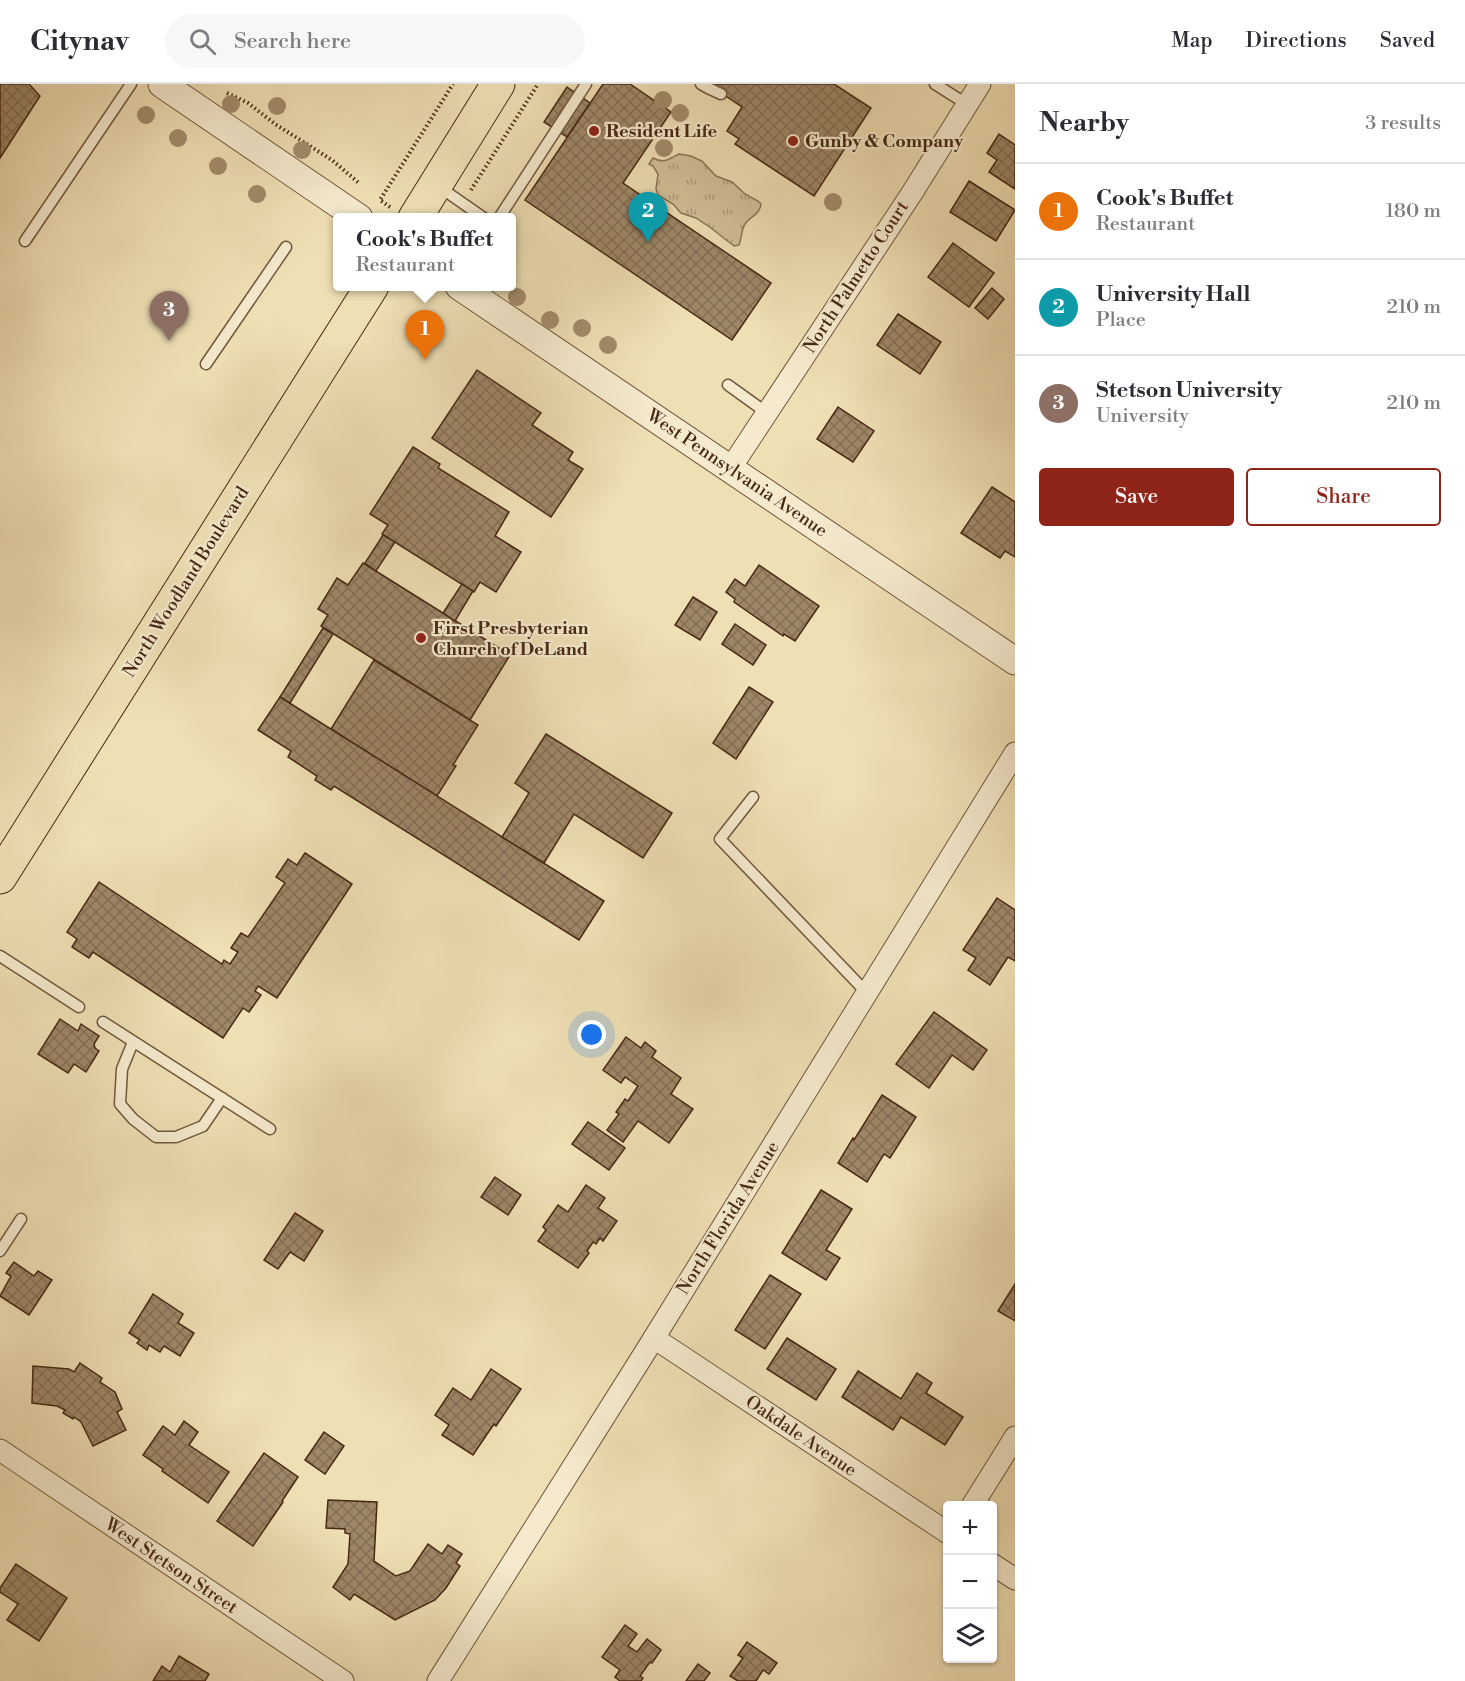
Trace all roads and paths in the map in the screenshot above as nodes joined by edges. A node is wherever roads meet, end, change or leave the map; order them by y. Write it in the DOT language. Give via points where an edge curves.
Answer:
graph roads {
  1 [pos="132,84"];
  2 [pos="162,84"];
  3 [pos="453,84"];
  4 [pos="498,84"];
  5 [pos="538,84"];
  6 [pos="586,84"];
  7 [pos="701,84"];
  8 [pos="934,84"];
  9 [pos="980,84"];
  10 [pos="217,89"];
  11 [pos="722,94"];
  12 [pos="968,105"];
  13 [pos="435,184"];
  14 [pos="363,187"];
  15 [pos="372,194"];
  16 [pos="380,200"];
  17 [pos="463,203"];
  18 [pos="367,213"];
  19 [pos="403,213"];
  20 [pos="408,213"];
  21 [pos="477,213"];
  22 [pos="502,213"];
  23 [pos="25,241"];
  24 [pos="286,247"];
  25 [pos="369,291"];
  26 [pos="466,291"];
  27 [pos="206,364"];
  28 [pos="728,385"];
  29 [pos="767,413"];
  30 [pos="730,468"];
  31 [pos="1015,661"];
  32 [pos="1015,753"];
  33 [pos="753,796"];
  34 [pos="0,877"];
  35 [pos="0,956"];
  36 [pos="867,993"];
  37 [pos="79,1007"];
  38 [pos="103,1022"];
  39 [pos="133,1042"];
  40 [pos="222,1098"];
  41 [pos="270,1129"];
  42 [pos="21,1219"];
  43 [pos="0,1251"];
  44 [pos="654,1338"];
  45 [pos="1015,1437"];
  46 [pos="0,1450"];
  47 [pos="975,1501"];
  48 [pos="943,1530"];
  49 [pos="997,1567"];
  50 [pos="1015,1579"];
  51 [pos="343,1681"];
  52 [pos="438,1681"];
  1 -- 23 [label="lane"];
  2 -- 18 [label="street"];
  3 -- 16 [label="path"];
  4 -- 13 [label="main road"];
  5 -- 17 [label="path"];
  6 -- 22 [label="lane"];
  7 -- 11 [label="lane"];
  8 -- 12 [label="lane"];
  9 -- 12 [label="street, North Palmetto Court"];
  10 -- 14 [label="path" via="248,103 332,160"];
  12 -- 29 [label="street, North Palmetto Court"];
  13 -- 17 [label="lane"];
  13 -- 20 [label="main road"];
  15 -- 16 [label="path"];
  16 -- 18 [label="path"];
  16 -- 19 [label="path"];
  17 -- 21 [label="lane"];
  24 -- 27 [label="lane"];
  25 -- 34 [label="main road, North Woodland Boulevard"];
  26 -- 30 [label="street, West Pennsylvania Avenue"];
  28 -- 29 [label="lane"];
  29 -- 30 [label="street, North Palmetto Court"];
  30 -- 31 [label="street, West Pennsylvania Avenue"];
  32 -- 36 [label="street, North Florida Avenue"];
  33 -- 36 [label="lane" via="720,839"];
  35 -- 37 [label="lane"];
  36 -- 44 [label="street, North Florida Avenue"];
  38 -- 39 [label="lane"];
  39 -- 40 [label="lane"];
  39 -- 40 [label="lane" via="122,1070 120,1104 156,1137 176,1137 203,1126"];
  40 -- 41 [label="lane"];
  42 -- 43 [label="lane"];
  44 -- 48 [label="street, Oakdale Avenue"];
  44 -- 52 [label="street, North Florida Avenue"];
  45 -- 47 [label="street"];
  46 -- 51 [label="street, West Stetson Street"];
  49 -- 50 [label="street"];
}
